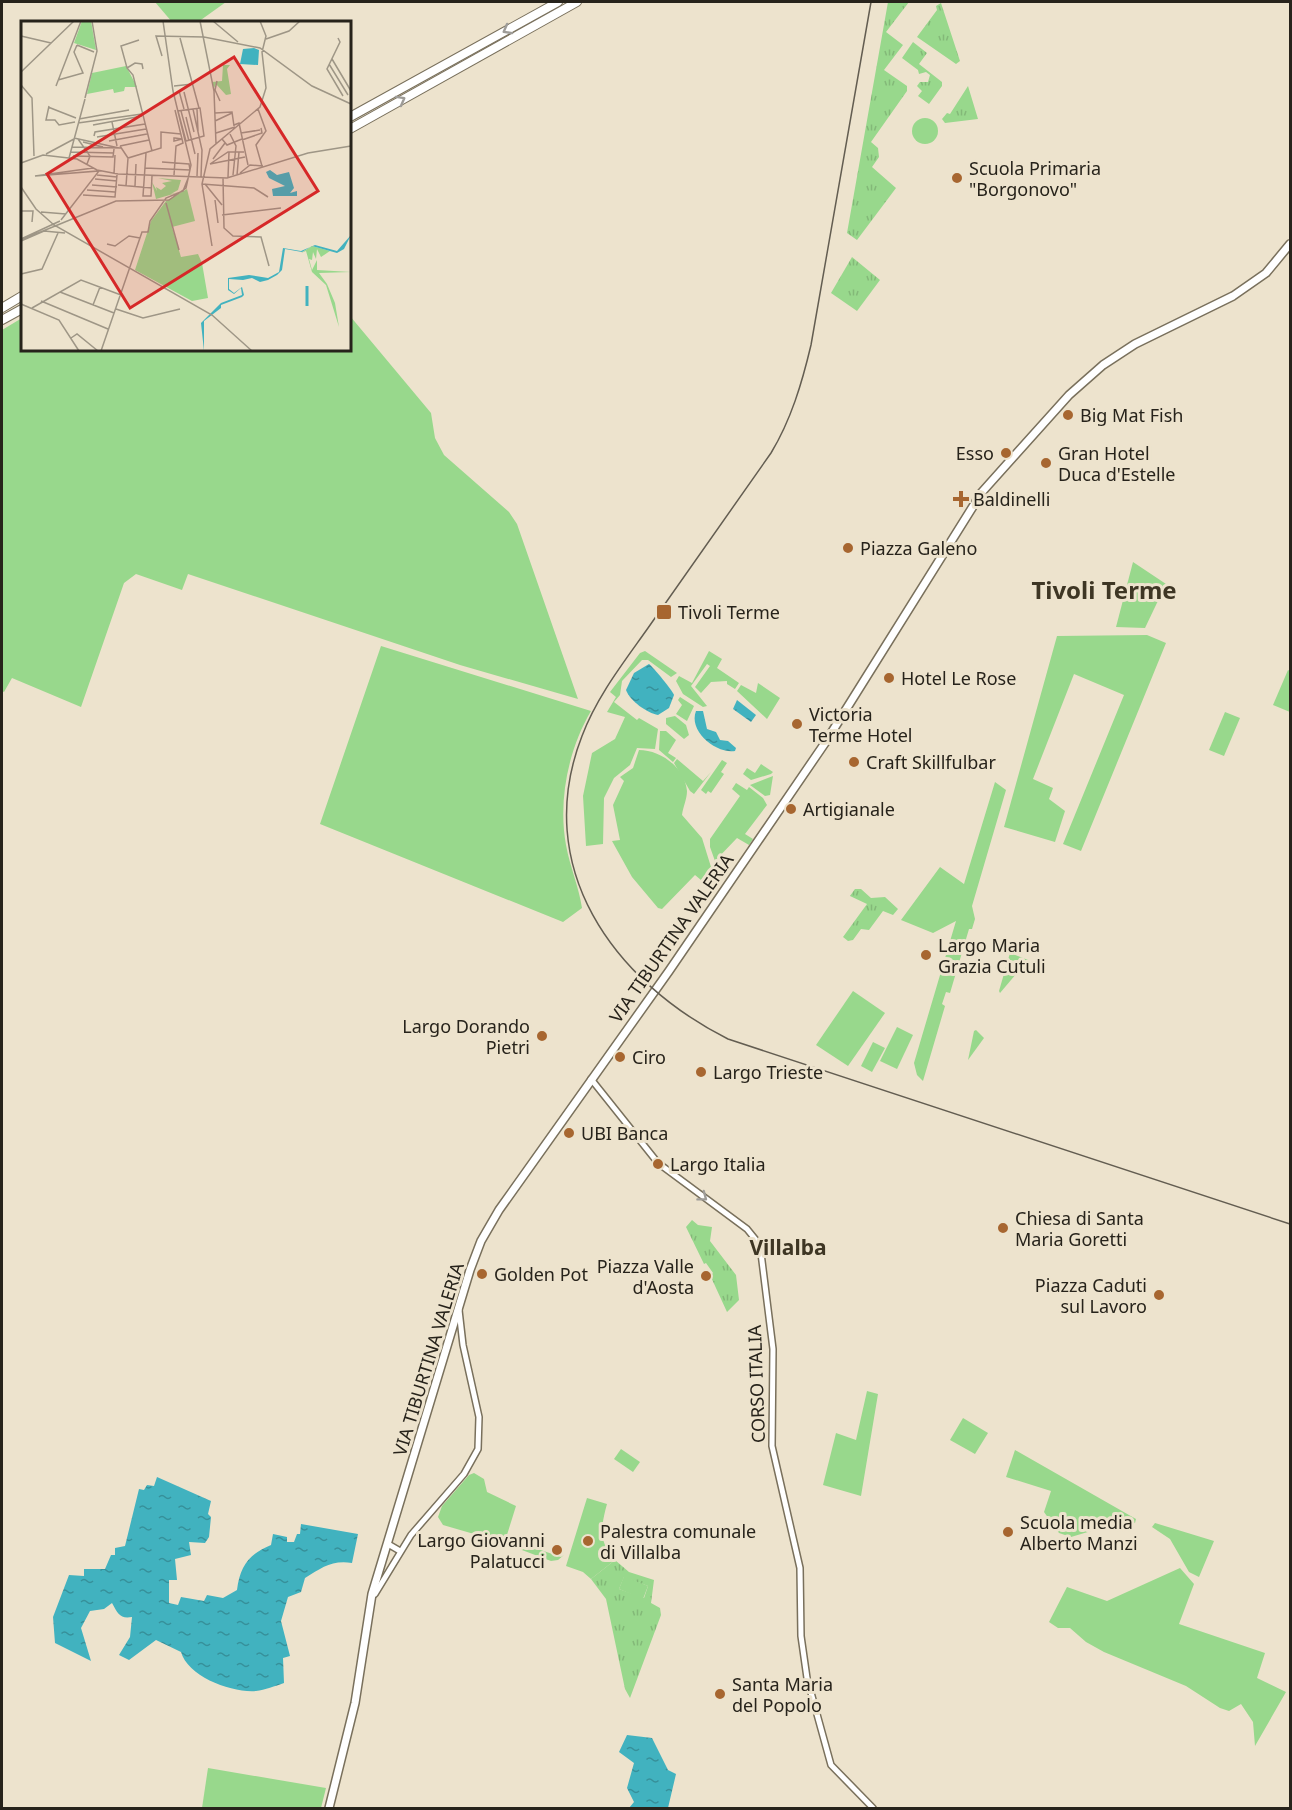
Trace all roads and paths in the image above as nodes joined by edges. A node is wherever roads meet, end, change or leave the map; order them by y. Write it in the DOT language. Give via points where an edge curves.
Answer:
graph roads {
  1 [pos="558,2"];
  2 [pos="577,2"];
  3 [pos="351,116"];
  4 [pos="351,128"];
  5 [pos="1290,246"];
  6 [pos="21,297"];
  7 [pos="2,308"];
  8 [pos="21,310"];
  9 [pos="2,320"];
  10 [pos="591,1079"];
  11 [pos="459,1307"];
  12 [pos="452,1332"];
  13 [pos="461,1337"];
  14 [pos="448,1344"];
  15 [pos="463,1345"];
  16 [pos="388,1544"];
  17 [pos="399,1551"];
  18 [pos="368,1615"];
  19 [pos="329,1809"];
  20 [pos="873,1809"];
  1 -- 3 [label="highway, one-way"];
  4 -- 2 [label="highway, one-way"];
  5 -- 10 [label="main road, VIA TIBURTINA VALERIA" via="1263,275 1229,299 1144,339 1103,365 1069,395 984,489 829,736"];
  6 -- 7 [label="highway"];
  8 -- 9 [label="highway"];
  10 -- 11 [label="main road, VIA TIBURTINA VALERIA" via="485,1233"];
  10 -- 20 [label="street, CORSO ITALIA, one-way" via="658,1163 759,1241 773,1349 772,1448 801,1568 801,1636 807,1678 831,1767"];
  11 -- 12 [label="main road, VIA TIBURTINA VALERIA"];
  11 -- 13 [label="street"];
  12 -- 13 [label="street"];
  12 -- 14 [label="main road, VIA TIBURTINA VALERIA"];
  12 -- 15 [label="street"];
  13 -- 15 [label="street"];
  14 -- 15 [label="street"];
  14 -- 16 [label="main road, VIA TIBURTINA VALERIA"];
  15 -- 17 [label="street" via="479,1417 478,1451 468,1469"];
  16 -- 17 [label="street"];
  16 -- 18 [label="main road, VIA TIBURTINA VALERIA"];
  17 -- 18 [label="street" via="376,1590"];
  18 -- 19 [label="main road, VIA TIBURTINA VALERIA" via="355,1703"];
}
